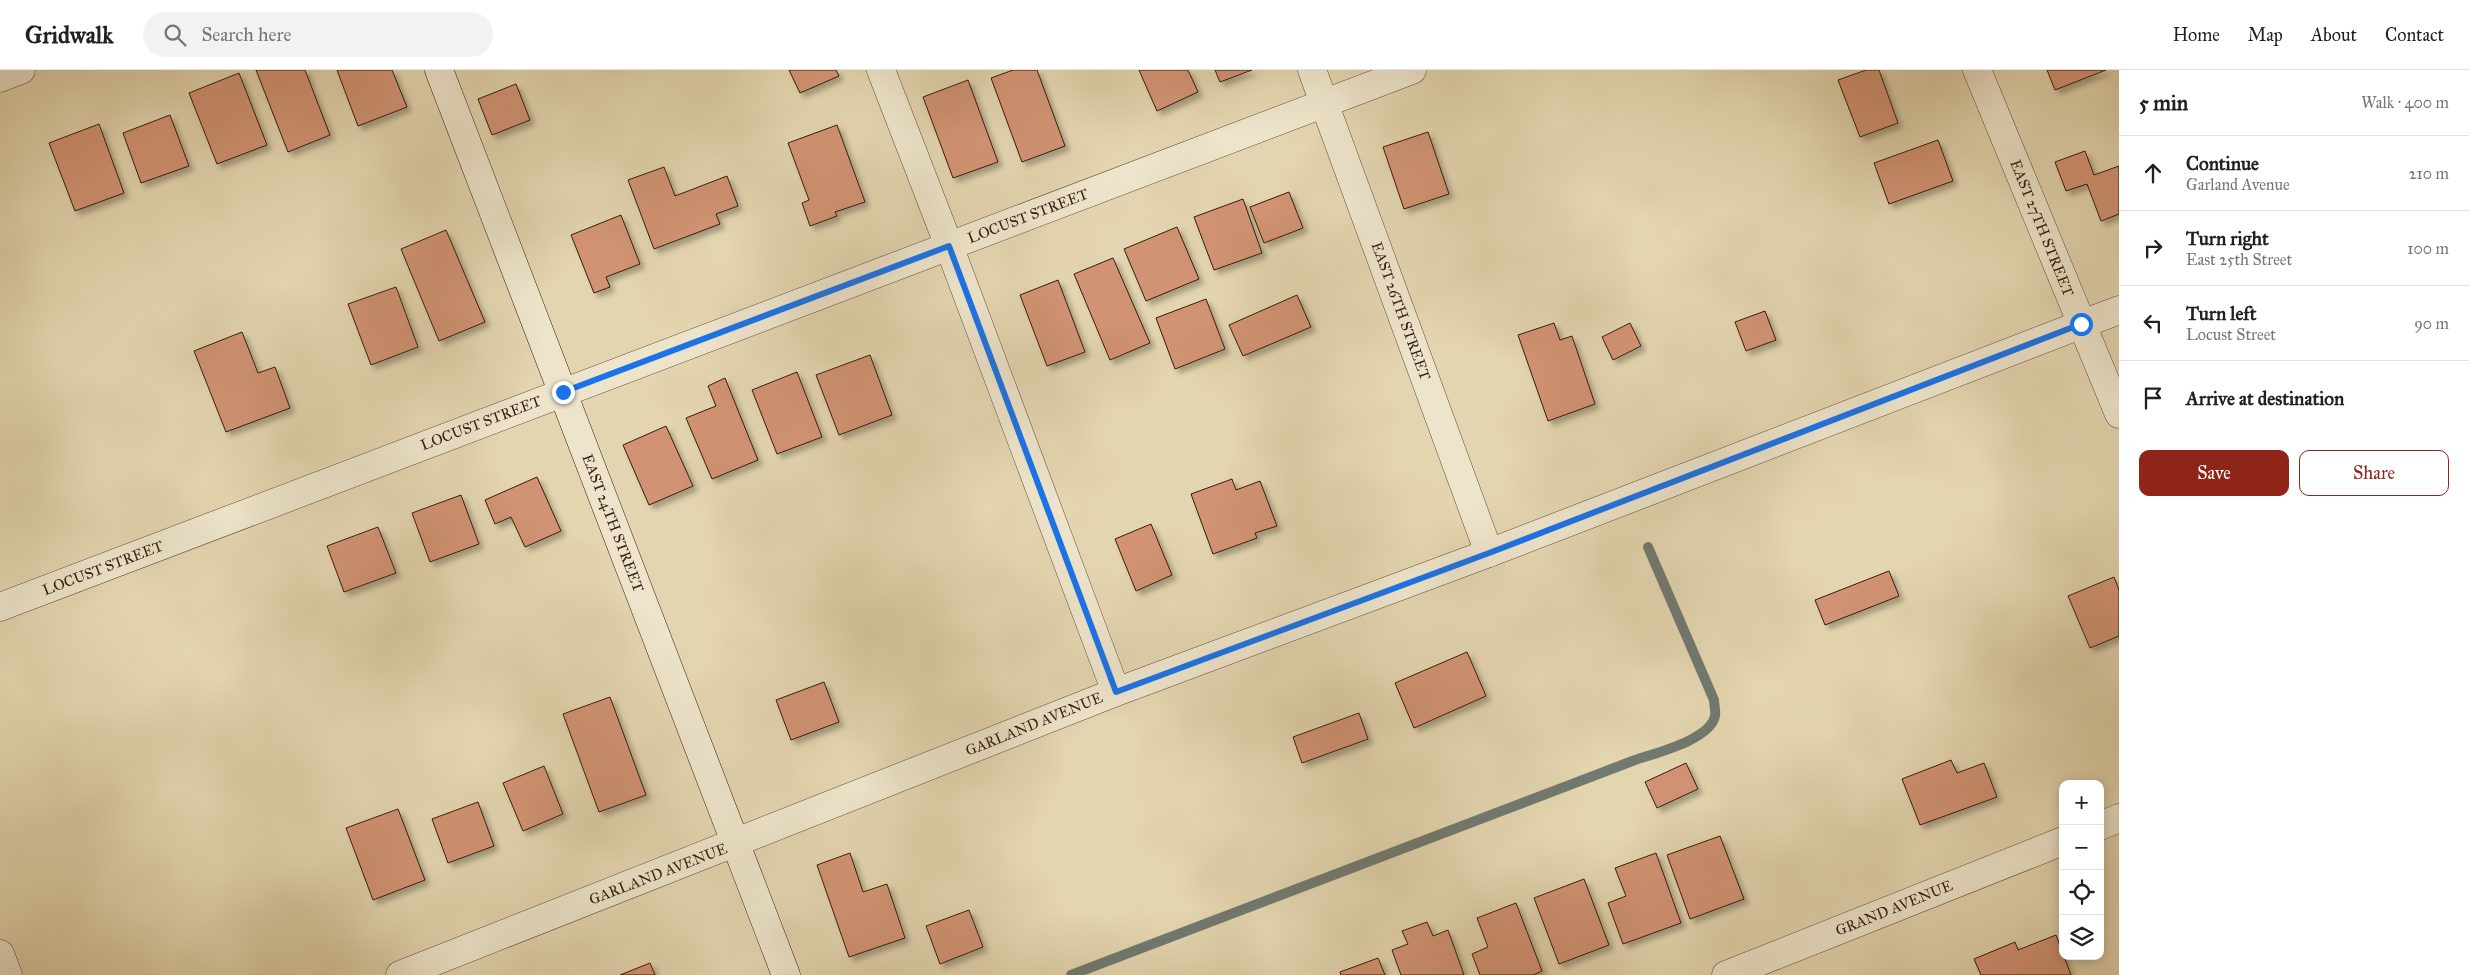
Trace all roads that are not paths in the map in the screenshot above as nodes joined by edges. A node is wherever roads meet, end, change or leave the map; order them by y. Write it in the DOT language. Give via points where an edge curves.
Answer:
graph roads {
  1 [pos="22,70"];
  2 [pos="440,70"];
  3 [pos="880,70"];
  4 [pos="1312,70"];
  5 [pos="1412,70"];
  6 [pos="1977,70"];
  7 [pos="0,78"];
  8 [pos="1325,103"];
  9 [pos="949,246"];
  10 [pos="2119,310"];
  11 [pos="2081,324"];
  12 [pos="563,392"];
  13 [pos="2119,414"];
  14 [pos="1489,553"];
  15 [pos="0,607"];
  16 [pos="1116,692"];
  17 [pos="2119,818"];
  18 [pos="2102,825"];
  19 [pos="2059,843"];
  20 [pos="736,844"];
  21 [pos="0,954"];
  22 [pos="8,975"];
  23 [pos="400,975"];
  24 [pos="786,975"];
  25 [pos="1726,975"];
  1 -- 7 [label="street"];
  2 -- 12 [label="street, EAST 24TH STREET"];
  3 -- 9 [label="street"];
  4 -- 8 [label="street, EAST 26TH STREET"];
  5 -- 8 [label="street, LOCUST STREET"];
  6 -- 11 [label="street, EAST 27TH STREET"];
  8 -- 9 [label="street, LOCUST STREET"];
  8 -- 14 [label="street, EAST 26TH STREET"];
  9 -- 12 [label="street, LOCUST STREET"];
  9 -- 16 [label="street"];
  10 -- 11 [label="street, GARLAND AVENUE"];
  11 -- 13 [label="street, EAST 27TH STREET"];
  11 -- 14 [label="street, GARLAND AVENUE"];
  12 -- 15 [label="street, LOCUST STREET"];
  12 -- 20 [label="street, EAST 24TH STREET"];
  14 -- 16 [label="street, GARLAND AVENUE"];
  16 -- 20 [label="street, GARLAND AVENUE"];
  17 -- 18 [label="street"];
  19 -- 25 [label="street, GRAND AVENUE"];
  20 -- 23 [label="street, GARLAND AVENUE"];
  20 -- 24 [label="street, EAST 24TH STREET"];
  21 -- 22 [label="street"];
}
